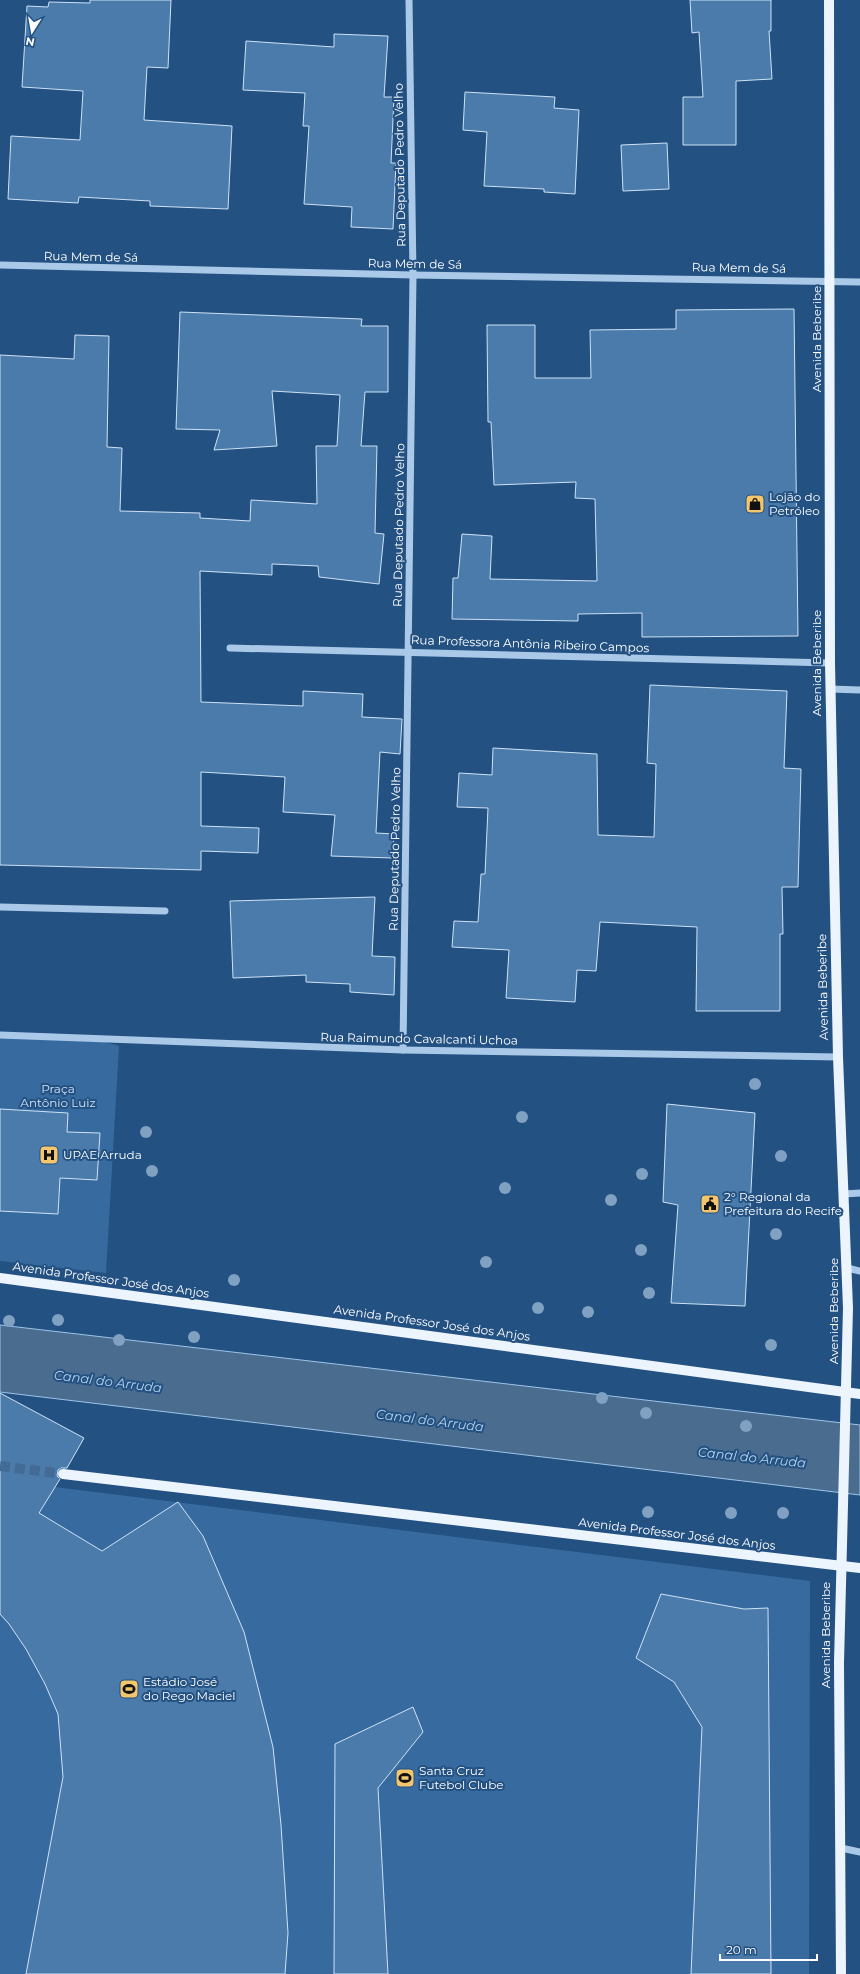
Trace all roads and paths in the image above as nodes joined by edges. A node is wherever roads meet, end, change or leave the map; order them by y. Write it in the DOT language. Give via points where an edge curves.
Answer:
graph roads {
  1 [pos="409,0"];
  2 [pos="829,0"];
  3 [pos="0,266"];
  4 [pos="413,275"];
  5 [pos="830,281"];
  6 [pos="860,282"];
  7 [pos="230,648"];
  8 [pos="409,652"];
  9 [pos="830,664"];
  10 [pos="830,689"];
  11 [pos="860,690"];
  12 [pos="0,907"];
  13 [pos="165,911"];
  14 [pos="0,1035"];
  15 [pos="403,1050"];
  16 [pos="838,1057"];
  17 [pos="844,1194"];
  18 [pos="860,1194"];
  19 [pos="847,1268"];
  20 [pos="860,1271"];
  21 [pos="0,1278"];
  22 [pos="847,1393"];
  23 [pos="860,1394"];
  24 [pos="63,1474"];
  25 [pos="840,1566"];
  26 [pos="860,1568"];
  27 [pos="841,1848"];
  28 [pos="860,1852"];
  29 [pos="841,1974"];
  1 -- 4 [label="street, Rua Deputado Pedro Velho"];
  2 -- 5 [label="main road, Avenida Beberibe"];
  3 -- 4 [label="street, Rua Mem de Sá"];
  4 -- 5 [label="street, Rua Mem de Sá"];
  4 -- 8 [label="street, Rua Deputado Pedro Velho"];
  5 -- 6 [label="street, Rua Mem de Sá"];
  5 -- 9 [label="main road, Avenida Beberibe"];
  7 -- 8 [label="street, Rua Professora Antônia Ribeiro Campos"];
  8 -- 9 [label="street, Rua Professora Antônia Ribeiro Campos"];
  8 -- 15 [label="street, Rua Deputado Pedro Velho"];
  9 -- 10 [label="main road, Avenida Beberibe"];
  10 -- 11 [label="street"];
  10 -- 16 [label="main road, Avenida Beberibe"];
  12 -- 13 [label="street"];
  14 -- 15 [label="street, Rua Raimundo Cavalcanti Uchoa"];
  15 -- 16 [label="street, Rua Raimundo Cavalcanti Uchoa"];
  16 -- 17 [label="main road, Avenida Beberibe"];
  17 -- 18 [label="street"];
  17 -- 19 [label="main road, Avenida Beberibe"];
  19 -- 20 [label="street"];
  19 -- 22 [label="main road, Avenida Beberibe"];
  21 -- 22 [label="main road, Avenida Professor José dos Anjos"];
  22 -- 23 [label="main road, Avenida Professor José dos Anjos"];
  22 -- 25 [label="main road, Avenida Beberibe"];
  24 -- 25 [label="main road, Avenida Professor José dos Anjos"];
  25 -- 26 [label="main road, Avenida Professor José dos Anjos"];
  25 -- 27 [label="main road, Avenida Beberibe" via="838,1663"];
  27 -- 28 [label="street"];
  27 -- 29 [label="main road, Avenida Beberibe"];
}
